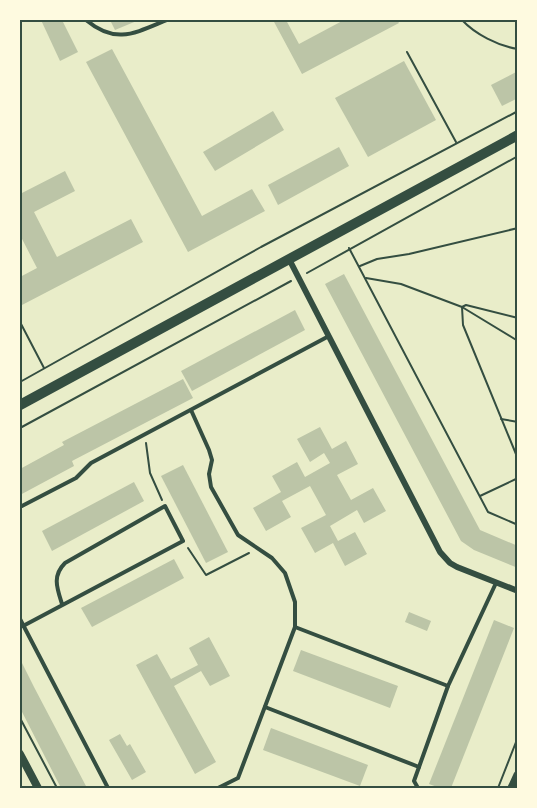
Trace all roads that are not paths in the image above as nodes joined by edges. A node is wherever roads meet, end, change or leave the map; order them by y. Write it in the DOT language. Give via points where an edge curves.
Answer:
graph roads {
  1 [pos="86,20"];
  2 [pos="167,20"];
  3 [pos="518,135"];
  4 [pos="290,259"];
  5 [pos="329,336"];
  6 [pos="20,405"];
  7 [pos="191,410"];
  8 [pos="20,507"];
  9 [pos="496,583"];
  10 [pos="518,591"];
  11 [pos="62,604"];
  12 [pos="20,619"];
  13 [pos="23,626"];
  14 [pos="295,627"];
  15 [pos="448,686"];
  16 [pos="265,707"];
  17 [pos="20,754"];
  18 [pos="419,766"];
  19 [pos="518,775"];
  20 [pos="38,789"];
  21 [pos="108,789"];
  22 [pos="218,789"];
  23 [pos="418,789"];
  24 [pos="512,789"];
  1 -- 2 [label="lane" via="109,34 131,34"];
  3 -- 4 [label="main road"];
  4 -- 5 [label="street"];
  4 -- 6 [label="main road"];
  5 -- 7 [label="lane"];
  5 -- 9 [label="street" via="440,552 450,563"];
  7 -- 8 [label="lane" via="91,463 76,478"];
  7 -- 14 [label="lane" via="212,460 211,487 238,535 272,558 285,573 295,602"];
  9 -- 10 [label="street"];
  9 -- 15 [label="lane"];
  11 -- 11 [label="lane" via="56,586 58,570 72,558 165,506 183,541"];
  11 -- 13 [label="lane"];
  12 -- 13 [label="lane"];
  13 -- 21 [label="lane"];
  14 -- 15 [label="lane"];
  14 -- 16 [label="lane"];
  15 -- 18 [label="lane"];
  16 -- 18 [label="lane"];
  16 -- 22 [label="lane" via="237,778"];
  17 -- 20 [label="street"];
  18 -- 23 [label="lane" via="414,781"];
  19 -- 24 [label="main road"];
}
